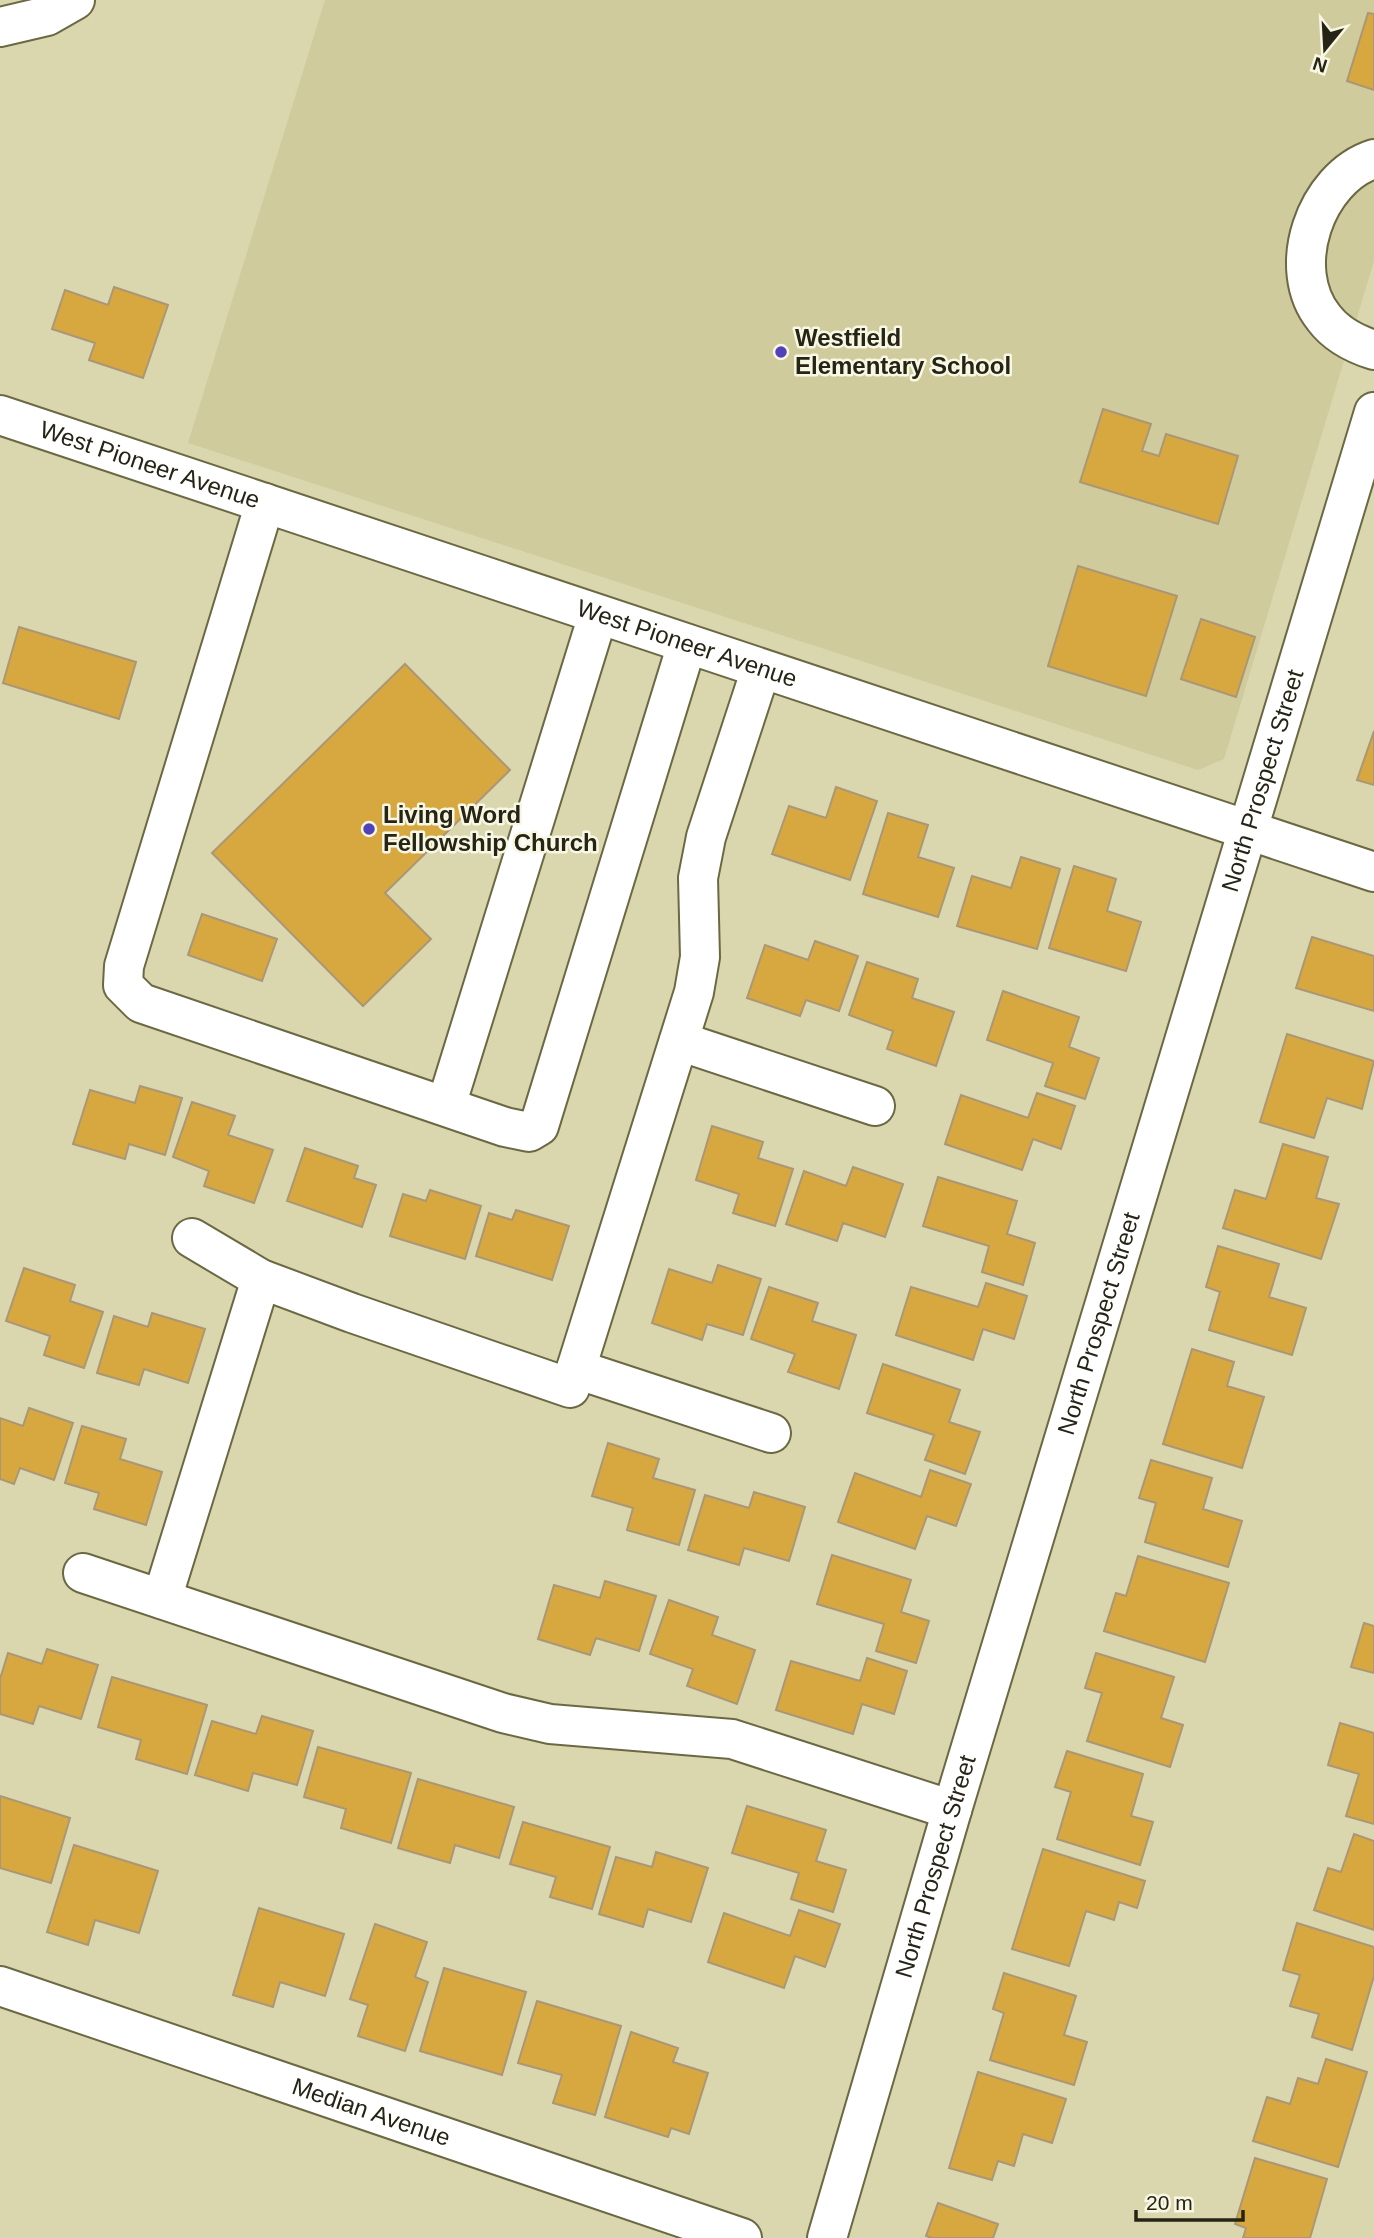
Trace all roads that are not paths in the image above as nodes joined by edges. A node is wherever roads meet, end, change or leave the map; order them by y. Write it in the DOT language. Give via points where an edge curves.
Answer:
graph roads {
  1 [pos="75,0"];
  2 [pos="0,27"];
  3 [pos="1374,159"];
  4 [pos="1374,350"];
  5 [pos="1374,412"];
  6 [pos="0,415"];
  7 [pos="265,503"];
  8 [pos="598,615"];
  9 [pos="687,644"];
  10 [pos="761,669"];
  11 [pos="1248,830"];
  12 [pos="1374,872"];
  13 [pos="678,1041"];
  14 [pos="446,1106"];
  15 [pos="875,1106"];
  16 [pos="192,1238"];
  17 [pos="261,1279"];
  18 [pos="576,1369"];
  19 [pos="771,1433"];
  20 [pos="83,1573"];
  21 [pos="162,1599"];
  22 [pos="953,1810"];
  23 [pos="0,1986"];
  24 [pos="742,2238"];
  25 [pos="827,2238"];
  1 -- 2 [label="street" via="47,16"];
  3 -- 4 [label="street" via="1343,176 1324,197 1313,222 1307,269 1312,298 1324,318 1358,345"];
  5 -- 11 [label="street, North Prospect Street"];
  6 -- 7 [label="street, West Pioneer Avenue"];
  7 -- 8 [label="street, West Pioneer Avenue"];
  7 -- 14 [label="street" via="124,966 123,985 141,1003"];
  8 -- 9 [label="street, West Pioneer Avenue"];
  8 -- 14 [label="street"];
  9 -- 10 [label="street, West Pioneer Avenue"];
  9 -- 14 [label="street" via="539,1126 529,1132 505,1127"];
  10 -- 11 [label="street, West Pioneer Avenue"];
  10 -- 13 [label="street" via="706,837 698,878 700,957"];
  11 -- 12 [label="street, West Pioneer Avenue"];
  11 -- 22 [label="street, North Prospect Street"];
  13 -- 15 [label="street"];
  13 -- 18 [label="street"];
  16 -- 17 [label="street"];
  17 -- 18 [label="street" via="570,1388"];
  17 -- 21 [label="street"];
  18 -- 19 [label="street"];
  20 -- 21 [label="street"];
  21 -- 22 [label="street" via="503,1713 550,1724 732,1739"];
  22 -- 25 [label="street, North Prospect Street"];
  23 -- 24 [label="street, Median Avenue"];
}
